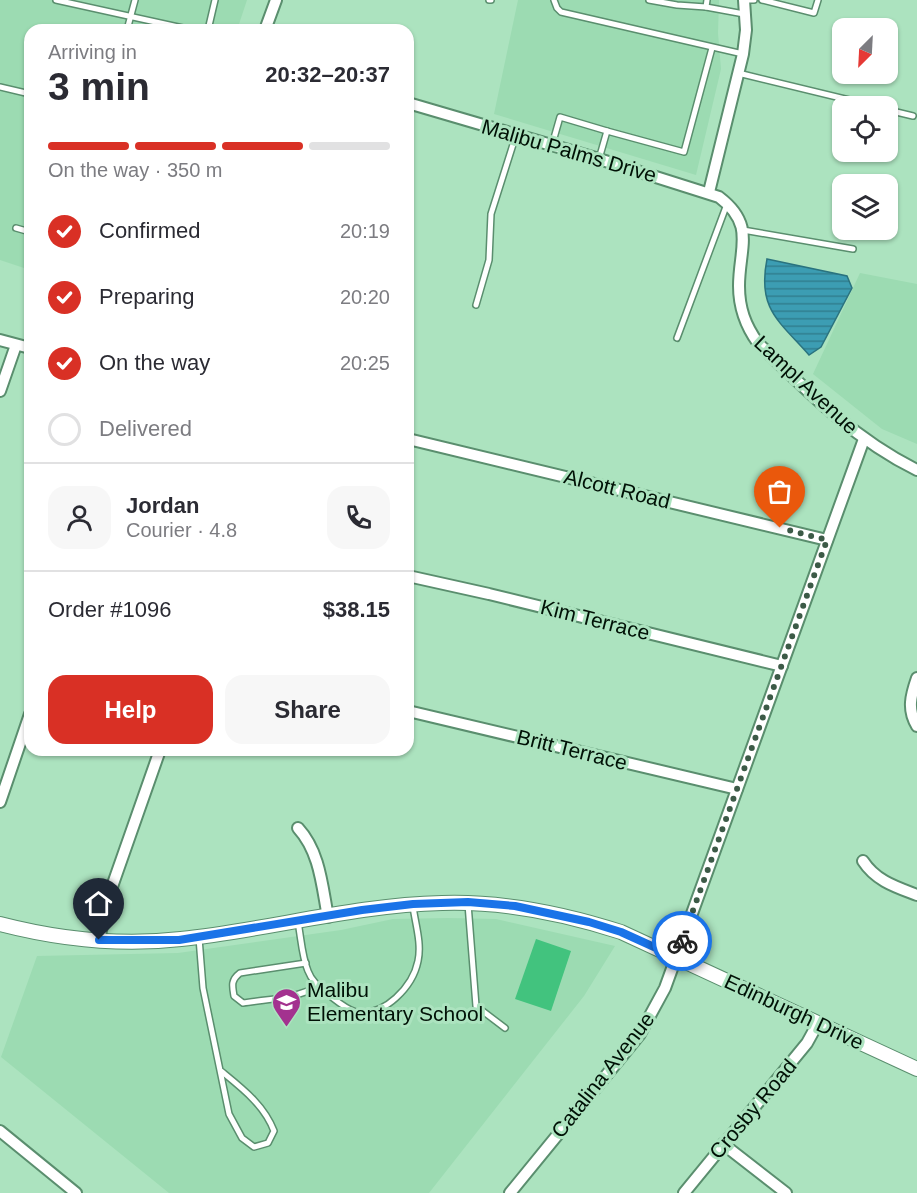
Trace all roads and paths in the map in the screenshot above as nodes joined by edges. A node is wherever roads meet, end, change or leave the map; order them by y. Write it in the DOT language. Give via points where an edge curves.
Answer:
graph roads {
  1 [pos="56,0"];
  2 [pos="135,0"];
  3 [pos="215,0"];
  4 [pos="276,0"];
  5 [pos="554,0"];
  6 [pos="649,0"];
  7 [pos="706,0"];
  8 [pos="744,0"];
  9 [pos="754,0"];
  10 [pos="766,0"];
  11 [pos="818,0"];
  12 [pos="705,7"];
  13 [pos="746,14"];
  14 [pos="131,16"];
  15 [pos="129,24"];
  16 [pos="166,24"];
  17 [pos="209,24"];
  18 [pos="267,24"];
  19 [pos="712,48"];
  20 [pos="743,54"];
  21 [pos="738,73"];
  22 [pos="0,87"];
  23 [pos="24,93"];
  24 [pos="833,96"];
  25 [pos="414,105"];
  26 [pos="898,112"];
  27 [pos="913,116"];
  28 [pos="607,132"];
  29 [pos="516,135"];
  30 [pos="552,145"];
  31 [pos="598,159"];
  32 [pos="709,192"];
  33 [pos="728,203"];
  34 [pos="16,228"];
  35 [pos="24,230"];
  36 [pos="743,230"];
  37 [pos="853,249"];
  38 [pos="476,305"];
  39 [pos="677,338"];
  40 [pos="0,340"];
  41 [pos="16,345"];
  42 [pos="24,347"];
  43 [pos="0,391"];
  44 [pos="414,440"];
  45 [pos="864,440"];
  46 [pos="917,470"];
  47 [pos="827,540"];
  48 [pos="414,577"];
  49 [pos="782,666"];
  50 [pos="917,678"];
  51 [pos="414,712"];
  52 [pos="917,726"];
  53 [pos="24,732"];
  54 [pos="158,756"];
  55 [pos="737,789"];
  56 [pos="0,802"];
  57 [pos="298,828"];
  58 [pos="863,861"];
  59 [pos="917,895"];
  60 [pos="468,902"];
  61 [pos="413,904"];
  62 [pos="328,917"];
  63 [pos="298,922"];
  64 [pos="0,924"];
  65 [pos="199,937"];
  66 [pos="99,940"];
  67 [pos="676,957"];
  68 [pos="306,963"];
  69 [pos="318,986"];
  70 [pos="818,1023"];
  71 [pos="506,1028"];
  72 [pos="917,1069"];
  73 [pos="221,1071"];
  74 [pos="0,1131"];
  75 [pos="723,1144"];
  76 [pos="76,1193"];
  77 [pos="510,1193"];
  78 [pos="684,1193"];
  79 [pos="786,1193"];
  1 -- 14 [label="lane"];
  2 -- 14 [label="lane"];
  3 -- 17 [label="lane"];
  4 -- 18 [label="street"];
  5 -- 19 [label="lane" via="561,12"];
  6 -- 12 [label="lane"];
  7 -- 12 [label="lane"];
  8 -- 9 [label="lane"];
  8 -- 13 [label="street"];
  10 -- 11 [label="lane" via="814,13"];
  12 -- 13 [label="lane"];
  13 -- 20 [label="street"];
  14 -- 15 [label="lane"];
  14 -- 16 [label="lane"];
  19 -- 20 [label="lane"];
  19 -- 28 [label="lane" via="684,152"];
  20 -- 21 [label="street"];
  21 -- 24 [label="lane"];
  21 -- 32 [label="street"];
  22 -- 23 [label="lane"];
  25 -- 29 [label="street, Malibu Palms Drive"];
  26 -- 27 [label="lane"];
  28 -- 30 [label="lane" via="560,117"];
  28 -- 31 [label="lane"];
  29 -- 30 [label="street, Malibu Palms Drive"];
  29 -- 38 [label="lane" via="491,214 489,260"];
  30 -- 31 [label="street, Malibu Palms Drive"];
  31 -- 32 [label="street, Malibu Palms Drive"];
  32 -- 33 [label="street, Malibu Palms Drive"];
  33 -- 36 [label="street"];
  33 -- 39 [label="lane"];
  34 -- 35 [label="lane"];
  36 -- 37 [label="lane"];
  36 -- 45 [label="street, Lampl Avenue" via="739,295 749,331 811,394"];
  40 -- 41 [label="street"];
  41 -- 42 [label="street"];
  41 -- 43 [label="street"];
  44 -- 47 [label="street, Alcott Road"];
  45 -- 46 [label="street, Lampl Avenue"];
  45 -- 47 [label="street, Catalina Avenue"];
  47 -- 49 [label="street, Catalina Avenue"];
  48 -- 49 [label="street, Kim Terrace"];
  49 -- 55 [label="street, Catalina Avenue"];
  50 -- 52 [label="street" via="910,704"];
  51 -- 55 [label="street, Britt Terrace"];
  53 -- 56 [label="street"];
  54 -- 66 [label="street" via="107,901"];
  55 -- 67 [label="street, Catalina Avenue"];
  57 -- 62 [label="street" via="316,857"];
  58 -- 59 [label="street" via="889,885"];
  60 -- 61 [label="street, Edinburgh Drive"];
  60 -- 67 [label="street, Edinburgh Drive" via="515,906 589,922"];
  60 -- 71 [label="lane" via="476,1006"];
  61 -- 62 [label="street, Edinburgh Drive"];
  61 -- 69 [label="lane" via="418,962 407,986 393,1000 383,1007 360,1012 342,1005"];
  62 -- 63 [label="street, Edinburgh Drive"];
  63 -- 65 [label="street, Edinburgh Drive"];
  63 -- 68 [label="lane"];
  64 -- 66 [label="street, Edinburgh Drive"];
  65 -- 66 [label="street, Edinburgh Drive"];
  65 -- 73 [label="lane" via="203,988"];
  67 -- 70 [label="street, Edinburgh Drive"];
  67 -- 77 [label="street, Catalina Avenue" via="665,988 640,1034"];
  68 -- 69 [label="lane"];
  68 -- 69 [label="lane" via="240,973 232,984 234,996 243,1003 294,995"];
  70 -- 72 [label="street, Edinburgh Drive"];
  70 -- 75 [label="street, Crosby Road" via="807,1043"];
  73 -- 73 [label="lane" via="229,1114 242,1138 254,1147 268,1143 274,1131 268,1115"];
  74 -- 76 [label="street"];
  75 -- 78 [label="street, Crosby Road"];
  75 -- 79 [label="street"];
}
